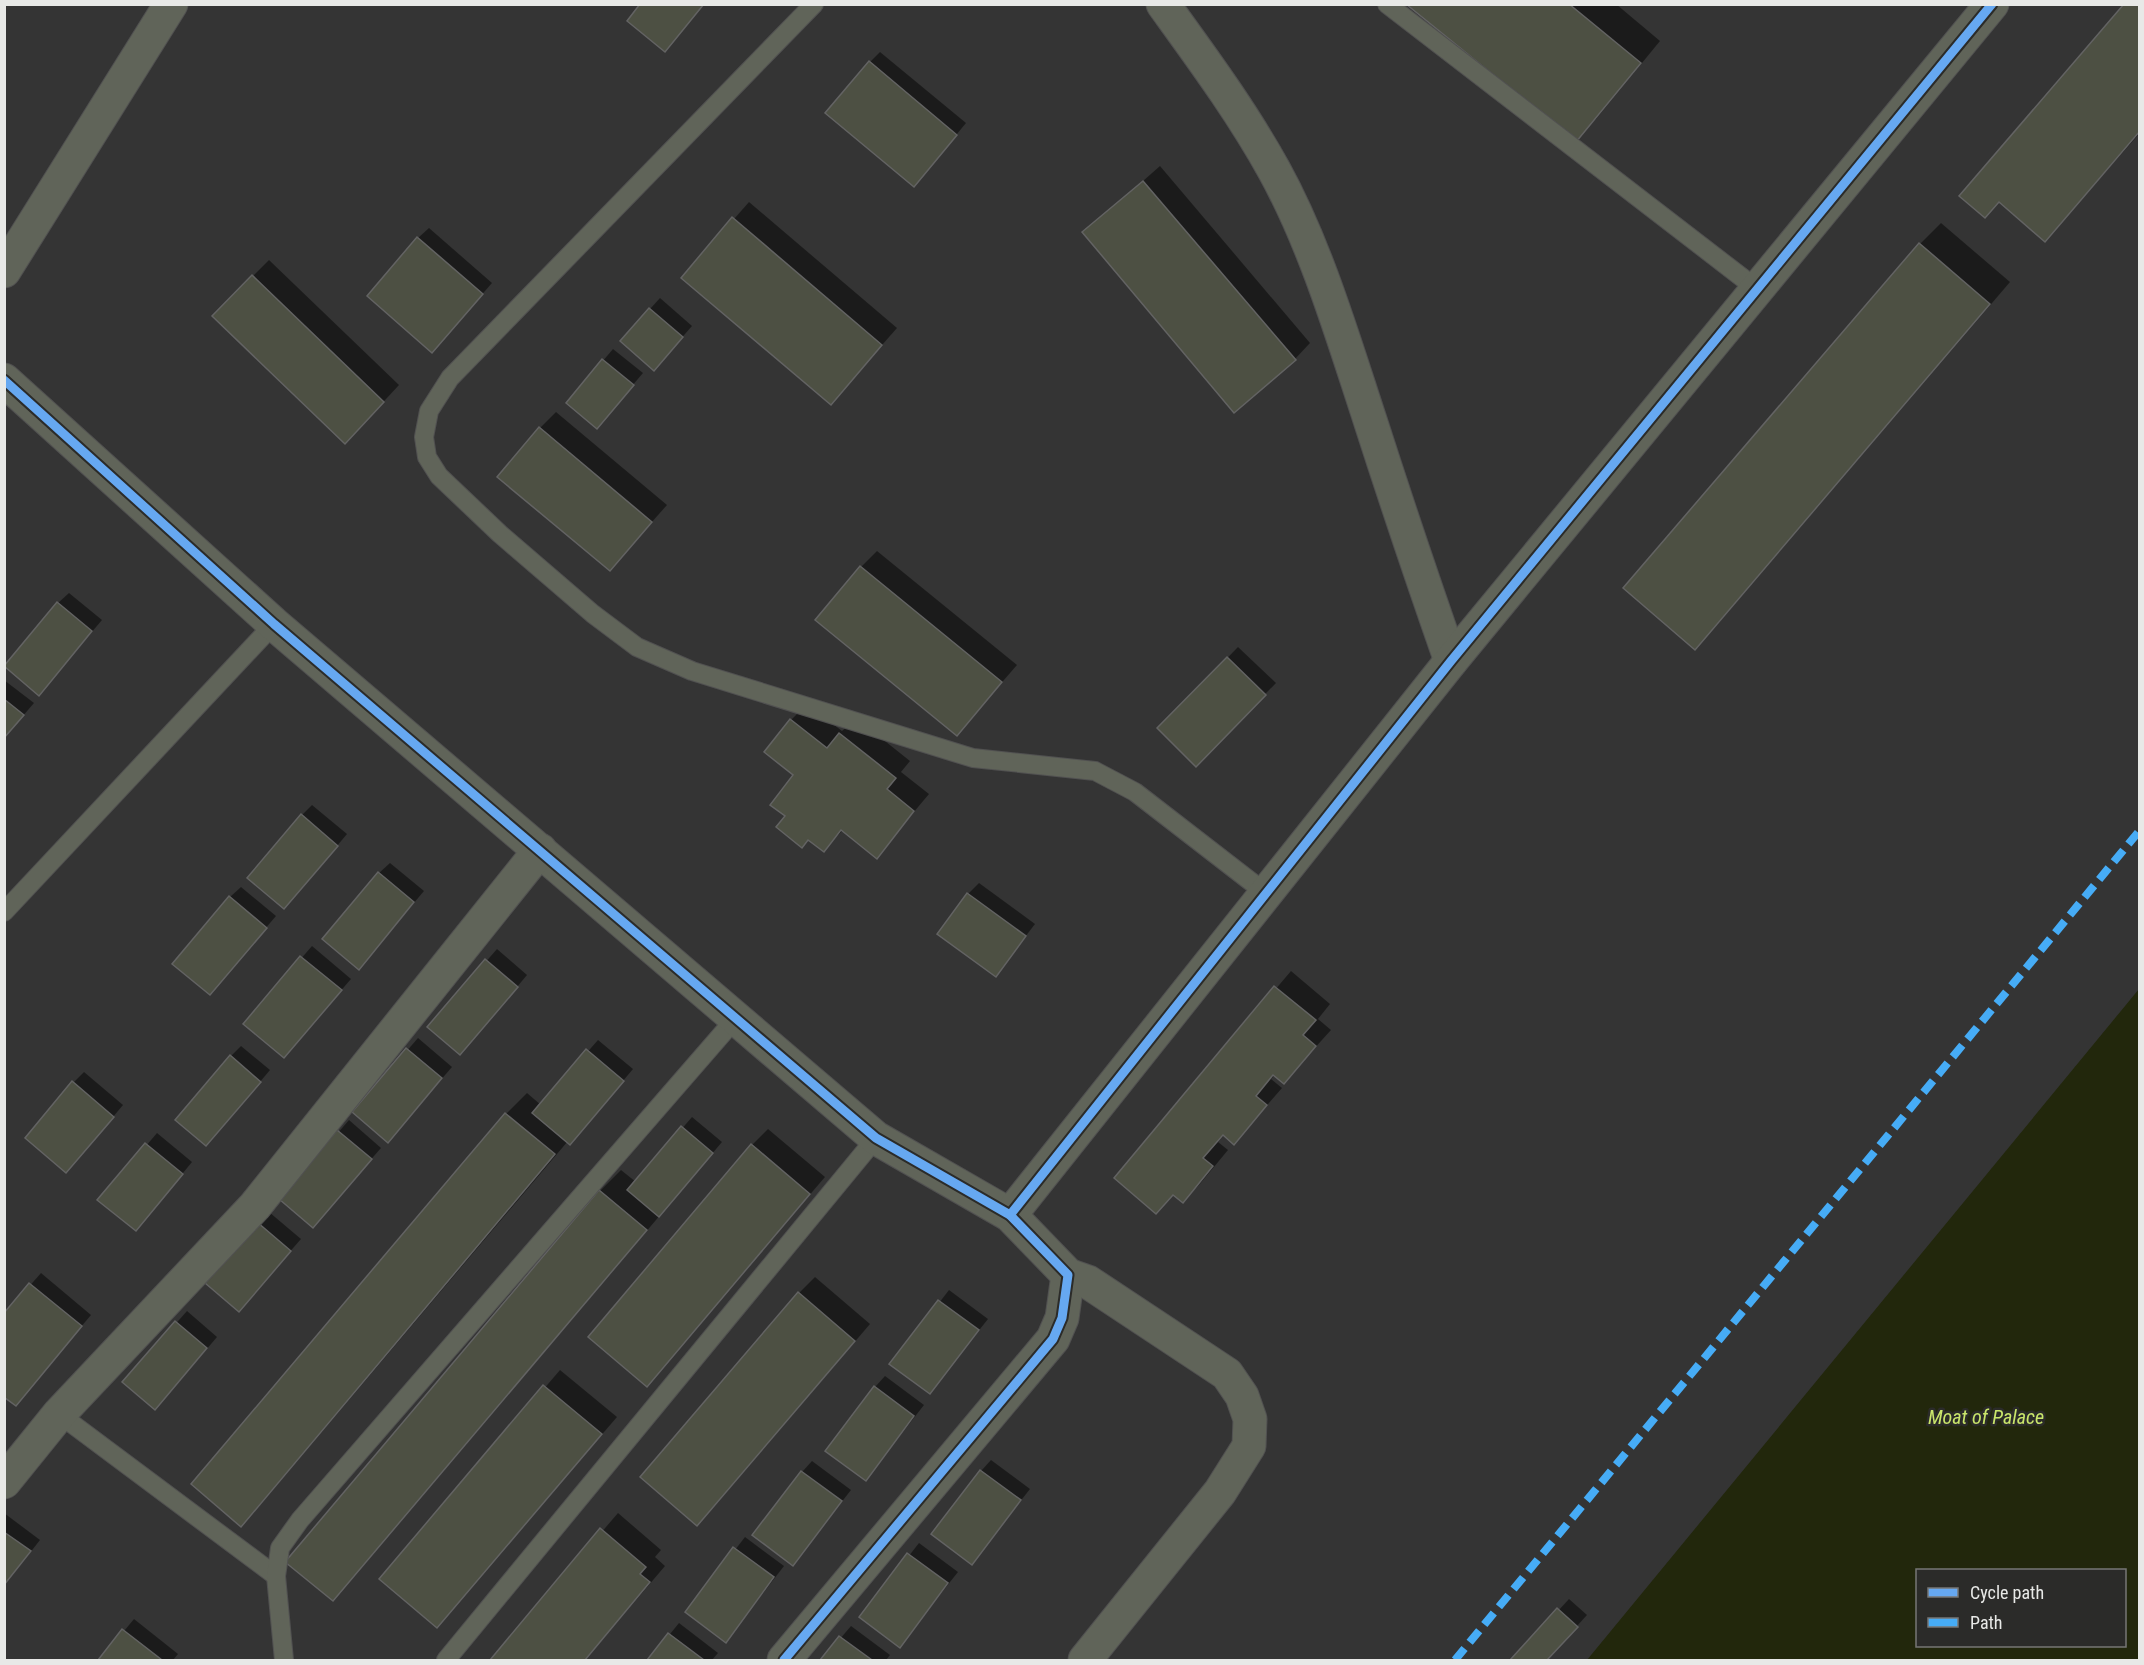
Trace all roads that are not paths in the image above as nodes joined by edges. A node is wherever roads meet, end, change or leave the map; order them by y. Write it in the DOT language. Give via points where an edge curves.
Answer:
graph roads {
  1 [pos="171,4"];
  2 [pos="814,4"];
  3 [pos="1163,4"];
  4 [pos="1388,4"];
  5 [pos="1979,10"];
  6 [pos="4,271"];
  7 [pos="1757,289"];
  8 [pos="4,380"];
  9 [pos="274,624"];
  10 [pos="1451,661"];
  11 [pos="540,850"];
  12 [pos="1267,894"];
  13 [pos="4,912"];
  14 [pos="736,1018"];
  15 [pos="876,1138"];
  16 [pos="1010,1215"];
  17 [pos="1068,1275"];
  18 [pos="59,1414"];
  19 [pos="4,1482"];
  20 [pos="276,1576"];
  21 [pos="284,1660"];
  22 [pos="446,1660"];
  23 [pos="783,1660"];
  24 [pos="1085,1660"];
  1 -- 6 [label="street"];
  2 -- 12 [label="lane" via="450,378 429,411 424,437 427,457 461,500 593,614 638,647 692,671 973,759 1095,771 1135,792"];
  3 -- 10 [label="street" via="1275,171 1298,219 1345,341"];
  4 -- 7 [label="lane"];
  5 -- 7 [label="street"];
  7 -- 10 [label="street"];
  8 -- 9 [label="street"];
  9 -- 11 [label="street"];
  9 -- 13 [label="lane"];
  10 -- 12 [label="street"];
  11 -- 14 [label="street"];
  11 -- 18 [label="street" via="255,1206"];
  12 -- 16 [label="street"];
  14 -- 15 [label="street"];
  14 -- 20 [label="lane" via="300,1520 280,1548"];
  15 -- 16 [label="street"];
  15 -- 22 [label="lane"];
  16 -- 17 [label="street"];
  17 -- 23 [label="street" via="1062,1318 1053,1339"];
  17 -- 24 [label="street" via="1088,1282 1227,1374 1242,1396 1250,1419 1249,1446 1225,1485"];
  18 -- 19 [label="street"];
  18 -- 20 [label="lane"];
  20 -- 21 [label="lane"];
}
